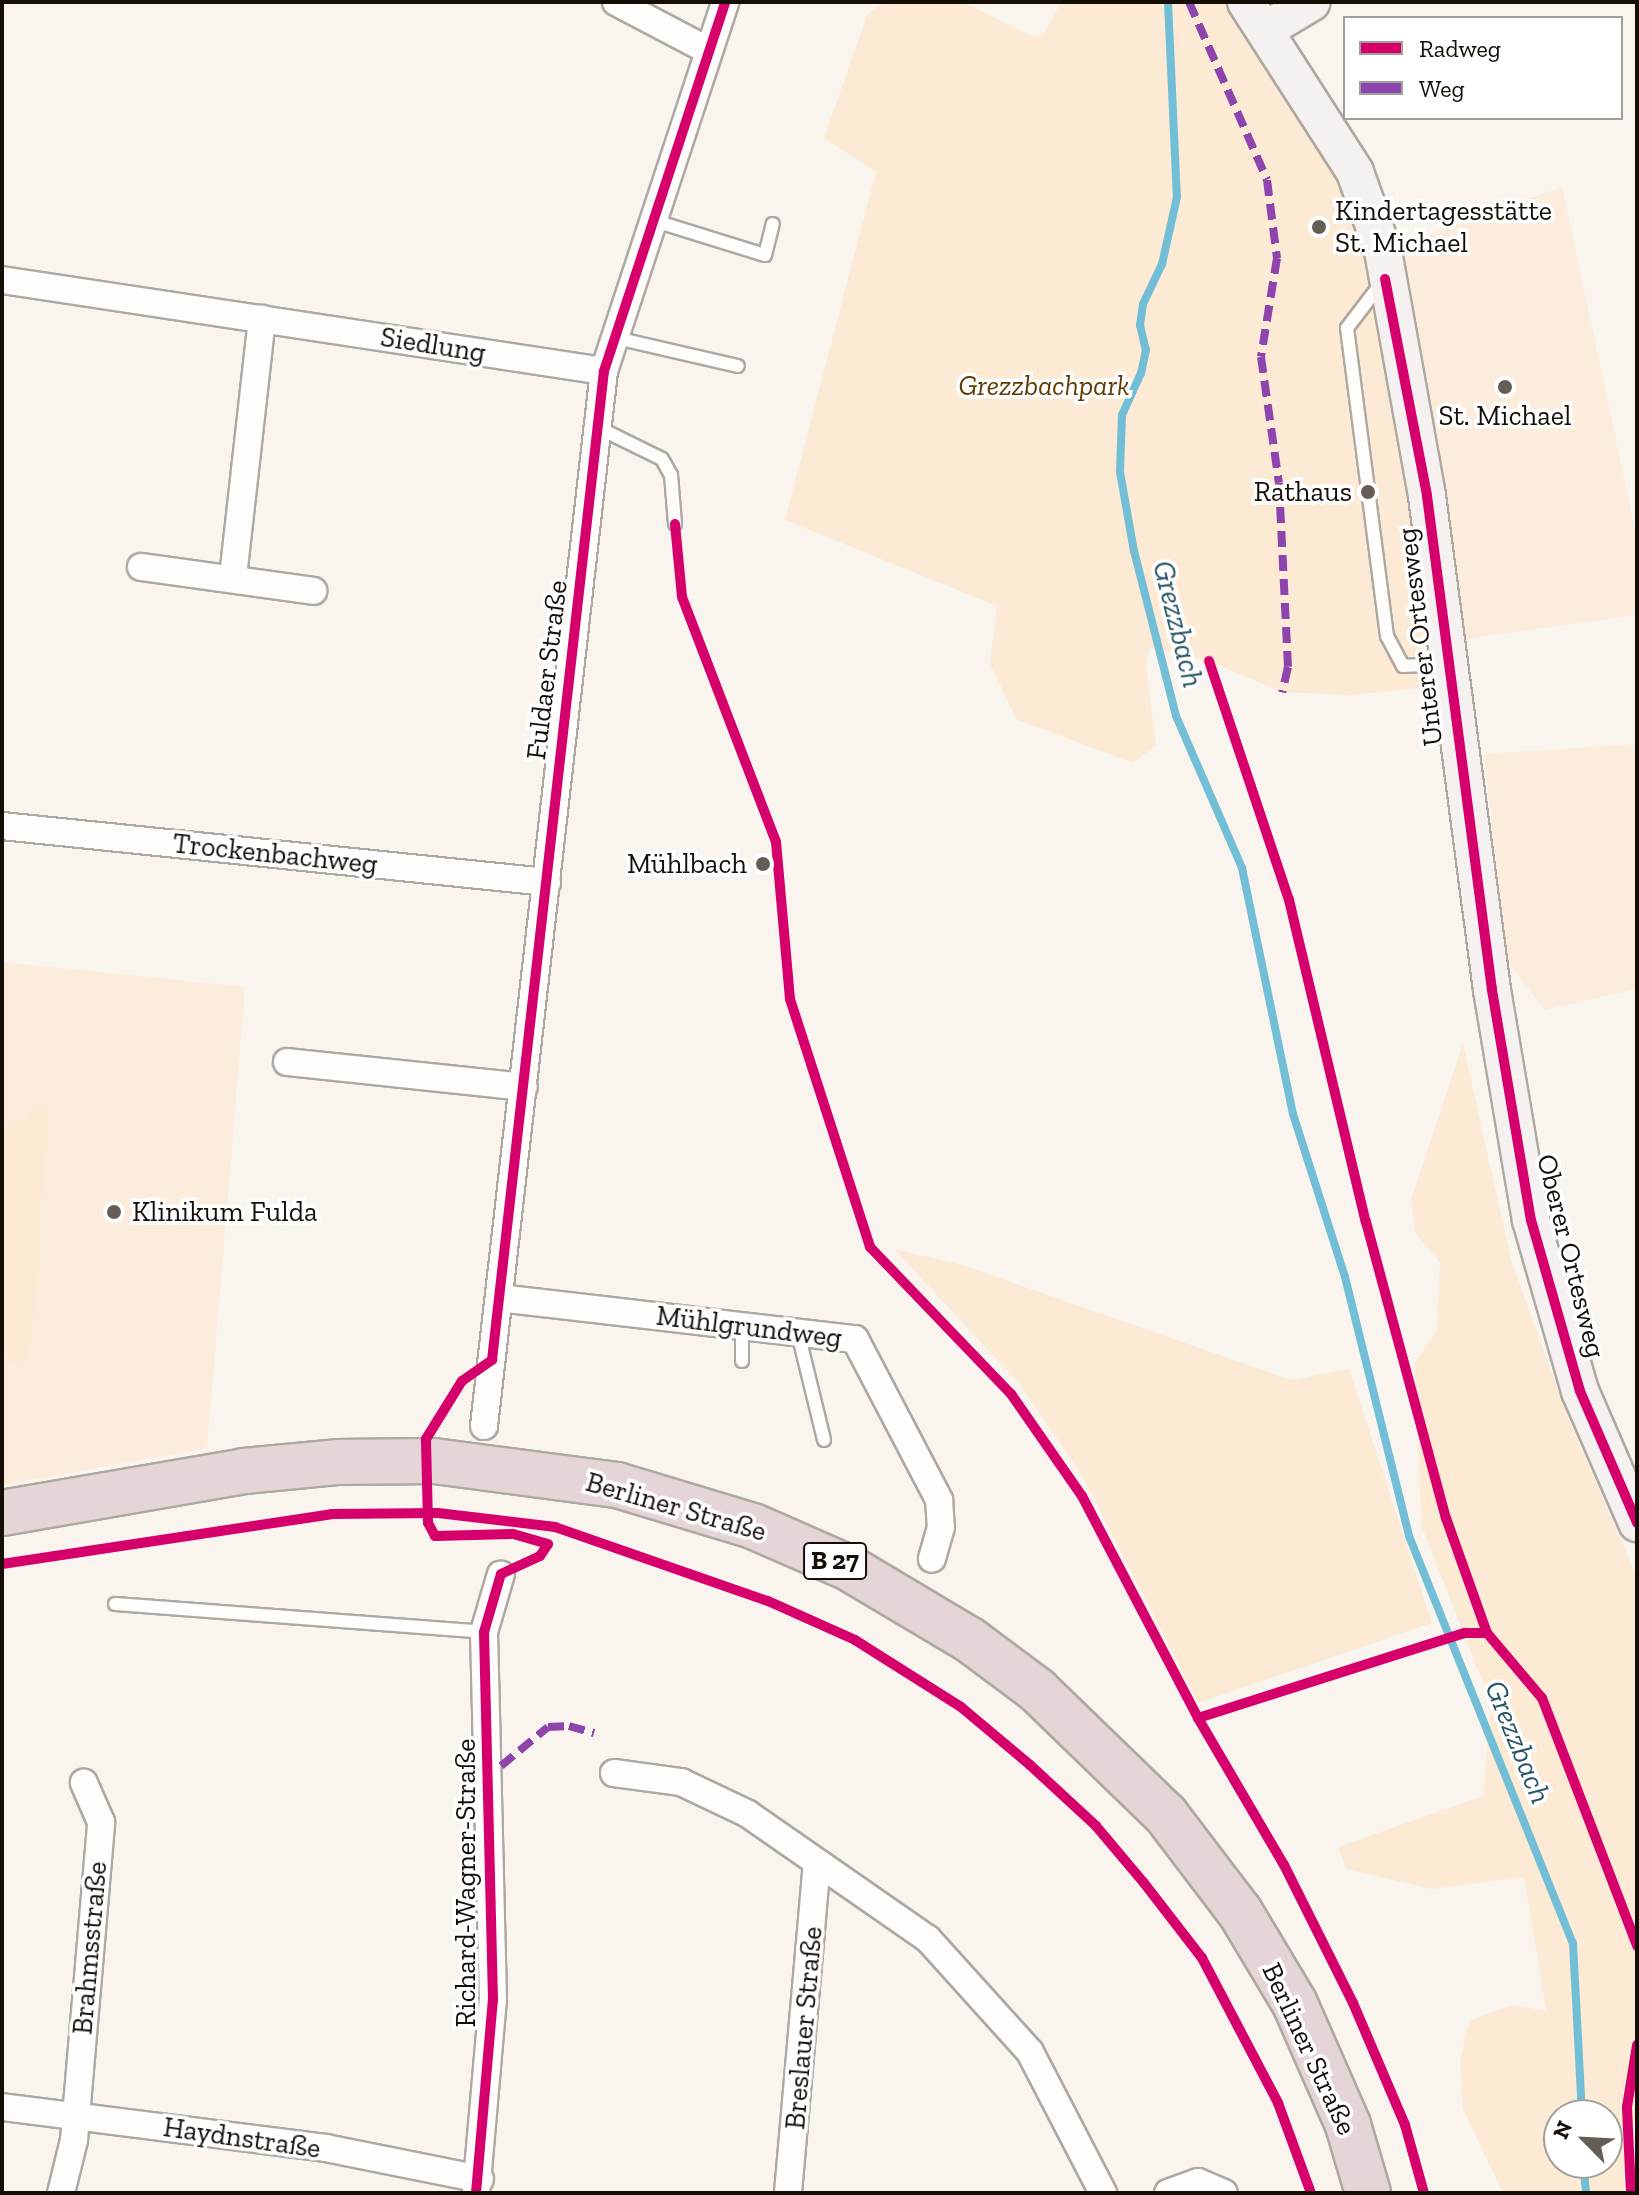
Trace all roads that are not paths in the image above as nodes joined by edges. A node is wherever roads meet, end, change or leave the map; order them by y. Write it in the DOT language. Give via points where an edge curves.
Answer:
graph roads {
  1 [pos="616,2"];
  2 [pos="725,2"];
  3 [pos="1312,2"];
  4 [pos="1257,16"];
  5 [pos="707,50"];
  6 [pos="652,220"];
  7 [pos="773,224"];
  8 [pos="1385,279"];
  9 [pos="2,280"];
  10 [pos="262,319"];
  11 [pos="612,337"];
  12 [pos="738,366"];
  13 [pos="604,371"];
  14 [pos="599,428"];
  15 [pos="675,524"];
  16 [pos="141,567"];
  17 [pos="233,577"];
  18 [pos="313,591"];
  19 [pos="1446,664"];
  20 [pos="2,826"];
  21 [pos="547,882"];
  22 [pos="1492,990"];
  23 [pos="287,1062"];
  24 [pos="524,1087"];
  25 [pos="499,1298"];
  26 [pos="742,1324"];
  27 [pos="797,1330"];
  28 [pos="742,1361"];
  29 [pos="484,1426"];
  30 [pos="824,1440"];
  31 [pos="2,1513"];
  32 [pos="1637,1523"];
  33 [pos="2,1538"];
  34 [pos="932,1559"];
  35 [pos="501,1574"];
  36 [pos="115,1604"];
  37 [pos="484,1632"];
  38 [pos="614,1773"];
  39 [pos="84,1783"];
  40 [pos="817,1864"];
  41 [pos="2,2107"];
  42 [pos="75,2117"];
  43 [pos="478,2186"];
  44 [pos="61,2193"];
  45 [pos="788,2193"];
  46 [pos="1103,2193"];
  47 [pos="1168,2193"];
  48 [pos="1224,2193"];
  49 [pos="1341,2193"];
  50 [pos="1368,2193"];
  1 -- 5 [label="street"];
  2 -- 5 [label="street, Fuldaer Straße"];
  3 -- 4 [label="main road"];
  4 -- 8 [label="main road, Unterer Ortesweg" via="1355,172 1383,251"];
  5 -- 6 [label="street, Fuldaer Straße"];
  6 -- 7 [label="lane" via="765,255"];
  6 -- 11 [label="street, Fuldaer Straße"];
  8 -- 19 [label="main road, Unterer Ortesweg" via="1427,496"];
  8 -- 19 [label="lane" via="1347,328 1387,636 1403,666"];
  9 -- 10 [label="street, Siedlung"];
  10 -- 13 [label="street, Siedlung"];
  10 -- 17 [label="street"];
  11 -- 12 [label="lane"];
  11 -- 13 [label="street, Fuldaer Straße"];
  13 -- 14 [label="street, Fuldaer Straße"];
  14 -- 15 [label="lane" via="662,459 671,475"];
  14 -- 21 [label="street, Fuldaer Straße"];
  16 -- 17 [label="street"];
  17 -- 18 [label="street"];
  19 -- 22 [label="main road, Unterer Ortesweg"];
  20 -- 21 [label="street, Trockenbachweg"];
  21 -- 24 [label="street, Fuldaer Straße"];
  22 -- 32 [label="main road, Oberer Ortesweg" via="1531,1220 1580,1391"];
  23 -- 24 [label="street"];
  24 -- 25 [label="street, Fuldaer Straße"];
  25 -- 26 [label="street, Mühlgrundweg"];
  25 -- 29 [label="street, Fuldaer Straße"];
  26 -- 27 [label="street, Mühlgrundweg"];
  26 -- 28 [label="lane"];
  27 -- 30 [label="lane"];
  27 -- 34 [label="street, Mühlgrundweg" via="855,1339 939,1500 941,1527"];
  31 -- 50 [label="highway, Berliner Straße / B 27" via="294,1466 463,1463 574,1476 665,1498 753,1526 849,1568 970,1640 1037,1690 1166,1815 1240,1912 1295,2004 1348,2125"];
  33 -- 49 [label="highway, Berliner Straße / B 27" via="308,1491 497,1492 672,1527 843,1595 956,1659 1065,1749 1163,1854 1220,1923 1274,2019"];
  35 -- 37 [label="street, Richard-Wagner-Straße"];
  36 -- 37 [label="lane"];
  37 -- 43 [label="street, Richard-Wagner-Straße" via="493,2000"];
  38 -- 40 [label="street" via="681,1782 748,1814"];
  39 -- 42 [label="street, Brahmsstraße" via="101,1822"];
  40 -- 45 [label="street, Breslauer Straße"];
  40 -- 46 [label="street" via="928,1939 982,1993 1030,2052"];
  41 -- 42 [label="street, Haydnstraße"];
  42 -- 43 [label="street, Haydnstraße" via="326,2148"];
  42 -- 44 [label="street, Brahmsstraße"];
  47 -- 48 [label="street" via="1198,2182"];
}
